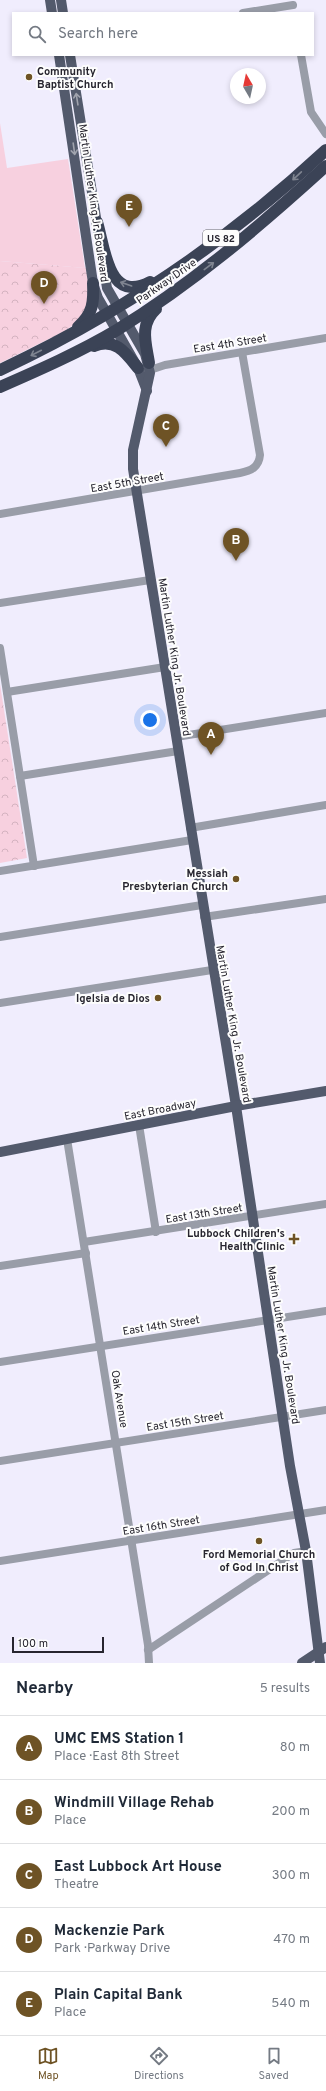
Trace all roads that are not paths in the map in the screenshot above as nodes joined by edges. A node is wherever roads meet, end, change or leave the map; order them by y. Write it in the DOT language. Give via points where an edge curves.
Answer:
graph roads {
  1 [pos="50,0"];
  2 [pos="61,0"];
  3 [pos="293,6"];
  4 [pos="52,12"];
  5 [pos="63,12"];
  6 [pos="250,12"];
  7 [pos="59,56"];
  8 [pos="70,56"];
  9 [pos="301,56"];
  10 [pos="326,134"];
  11 [pos="326,150"];
  12 [pos="326,166"];
  13 [pos="96,222"];
  14 [pos="175,270"];
  15 [pos="93,284"];
  16 [pos="178,290"];
  17 [pos="119,308"];
  18 [pos="107,315"];
  19 [pos="127,323"];
  20 [pos="116,330"];
  21 [pos="326,338"];
  22 [pos="52,345"];
  23 [pos="242,352"];
  24 [pos="45,367"];
  25 [pos="144,369"];
  26 [pos="0,370"];
  27 [pos="0,387"];
  28 [pos="136,492"];
  29 [pos="0,514"];
  30 [pos="150,580"];
  31 [pos="0,603"];
  32 [pos="0,648"];
  33 [pos="165,667"];
  34 [pos="7,692"];
  35 [pos="326,712"];
  36 [pos="176,737"];
  37 [pos="178,751"];
  38 [pos="20,776"];
  39 [pos="326,805"];
  40 [pos="190,828"];
  41 [pos="192,840"];
  42 [pos="34,866"];
  43 [pos="0,871"];
  44 [pos="326,899"];
  45 [pos="202,905"];
  46 [pos="204,917"];
  47 [pos="0,937"];
  48 [pos="212,970"];
  49 [pos="0,1004"];
  50 [pos="326,1091"];
  51 [pos="236,1106"];
  52 [pos="139,1125"];
  53 [pos="67,1139"];
  54 [pos="0,1152"];
  55 [pos="326,1204"];
  56 [pos="252,1217"];
  57 [pos="156,1232"];
  58 [pos="84,1242"];
  59 [pos="86,1253"];
  60 [pos="0,1266"];
  61 [pos="326,1311"];
  62 [pos="268,1320"];
  63 [pos="101,1346"];
  64 [pos="0,1362"];
  65 [pos="326,1410"];
  66 [pos="283,1417"];
  67 [pos="116,1443"];
  68 [pos="0,1461"];
  69 [pos="326,1510"];
  70 [pos="300,1514"];
  71 [pos="131,1540"];
  72 [pos="306,1551"];
  73 [pos="0,1561"];
  74 [pos="148,1650"];
  75 [pos="322,1650"];
  76 [pos="326,1661"];
  77 [pos="149,1663"];
  78 [pos="302,1663"];
  79 [pos="320,1663"];
  80 [pos="323,1663"];
  1 -- 4 [label="main road"];
  2 -- 5 [label="main road"];
  3 -- 6 [label="street"];
  7 -- 15 [label="main road, Martin Luther King Jr. Boulevard, one-way"];
  13 -- 8 [label="main road, Martin Luther King Jr. Boulevard, one-way"];
  9 -- 10 [label="street" via="311,112"];
  11 -- 14 [label="highway, Parkway Drive / US 82, one-way" via="257,211"];
  16 -- 12 [label="highway, Parkway Drive / US 82, one-way" via="238,245"];
  14 -- 13 [label="highway, one-way" via="139,287 119,282 107,266"];
  13 -- 17 [label="main road, Martin Luther King Jr. Boulevard" via="104,279"];
  14 -- 17 [label="highway, Parkway Drive / US 82"];
  15 -- 18 [label="main road, Martin Luther King Jr. Boulevard"];
  15 -- 22 [label="highway" via="92,308 86,320"];
  16 -- 19 [label="highway, Parkway Drive / US 82"];
  16 -- 25 [label="highway" via="151,313 146,321"];
  17 -- 18 [label="highway, Parkway Drive / US 82"];
  17 -- 19 [label="main road, Martin Luther King Jr. Boulevard"];
  18 -- 20 [label="main road, Martin Luther King Jr. Boulevard"];
  18 -- 22 [label="highway, Parkway Drive / US 82"];
  19 -- 20 [label="highway, Parkway Drive / US 82"];
  19 -- 25 [label="main road, Martin Luther King Jr. Boulevard"];
  20 -- 24 [label="highway, Parkway Drive / US 82"];
  20 -- 25 [label="main road, Martin Luther King Jr. Boulevard"];
  21 -- 23 [label="street, East 4th Street"];
  22 -- 26 [label="highway, Parkway Drive / US 82, one-way"];
  23 -- 25 [label="street, East 4th Street"];
  23 -- 28 [label="street, East 5th Street" via="260,455 256,466 245,472"];
  24 -- 25 [label="highway" via="95,345 110,343 119,347"];
  24 -- 27 [label="highway, Parkway Drive / US 82"];
  25 -- 28 [label="main road, Martin Luther King Jr. Boulevard" via="147,391 133,450"];
  28 -- 29 [label="street, East 5th Street"];
  28 -- 30 [label="main road, Martin Luther King Jr. Boulevard"];
  30 -- 31 [label="street"];
  30 -- 33 [label="main road, Martin Luther King Jr. Boulevard"];
  32 -- 34 [label="street"];
  33 -- 34 [label="street"];
  33 -- 36 [label="main road, Martin Luther King Jr. Boulevard"];
  34 -- 38 [label="street"];
  35 -- 36 [label="street"];
  36 -- 37 [label="main road, Martin Luther King Jr. Boulevard"];
  37 -- 38 [label="street"];
  37 -- 40 [label="main road, Martin Luther King Jr. Boulevard"];
  38 -- 42 [label="street"];
  39 -- 40 [label="street"];
  40 -- 41 [label="main road, Martin Luther King Jr. Boulevard"];
  41 -- 42 [label="street"];
  41 -- 45 [label="main road, Martin Luther King Jr. Boulevard"];
  42 -- 43 [label="street"];
  44 -- 46 [label="street"];
  45 -- 46 [label="main road, Martin Luther King Jr. Boulevard"];
  45 -- 47 [label="street"];
  46 -- 48 [label="main road, Martin Luther King Jr. Boulevard"];
  48 -- 49 [label="street"];
  48 -- 51 [label="main road, Martin Luther King Jr. Boulevard"];
  50 -- 51 [label="main road, East Broadway"];
  51 -- 52 [label="main road, East Broadway"];
  51 -- 56 [label="main road, Martin Luther King Jr. Boulevard"];
  52 -- 53 [label="main road, East Broadway"];
  52 -- 57 [label="street"];
  53 -- 54 [label="main road, East Broadway"];
  53 -- 58 [label="street, Oak Avenue"];
  55 -- 56 [label="street, East 13th Street"];
  56 -- 57 [label="street, East 13th Street"];
  56 -- 62 [label="main road, Martin Luther King Jr. Boulevard"];
  57 -- 58 [label="street, East 13th Street"];
  58 -- 59 [label="street, Oak Avenue"];
  59 -- 60 [label="street"];
  59 -- 63 [label="street, Oak Avenue"];
  61 -- 62 [label="street, East 14th Street"];
  62 -- 63 [label="street, East 14th Street"];
  62 -- 66 [label="main road, Martin Luther King Jr. Boulevard"];
  63 -- 64 [label="street, East 14th Street"];
  63 -- 67 [label="street, Oak Avenue"];
  65 -- 66 [label="street, East 15th Street"];
  66 -- 67 [label="street, East 15th Street"];
  66 -- 70 [label="main road, Martin Luther King Jr. Boulevard"];
  67 -- 68 [label="street, East 15th Street"];
  67 -- 71 [label="street, Oak Avenue"];
  69 -- 70 [label="street, East 16th Street"];
  70 -- 71 [label="street, East 16th Street"];
  70 -- 72 [label="main road, Martin Luther King Jr. Boulevard"];
  71 -- 73 [label="street, East 16th Street"];
  71 -- 74 [label="street, Oak Avenue"];
  72 -- 74 [label="street" via="294,1553"];
  72 -- 75 [label="main road, Martin Luther King Jr. Boulevard"];
  74 -- 77 [label="street, Oak Avenue"];
  75 -- 78 [label="main road"];
  75 -- 79 [label="main road, Martin Luther King Jr. Boulevard"];
  76 -- 80 [label="main road"];
}
